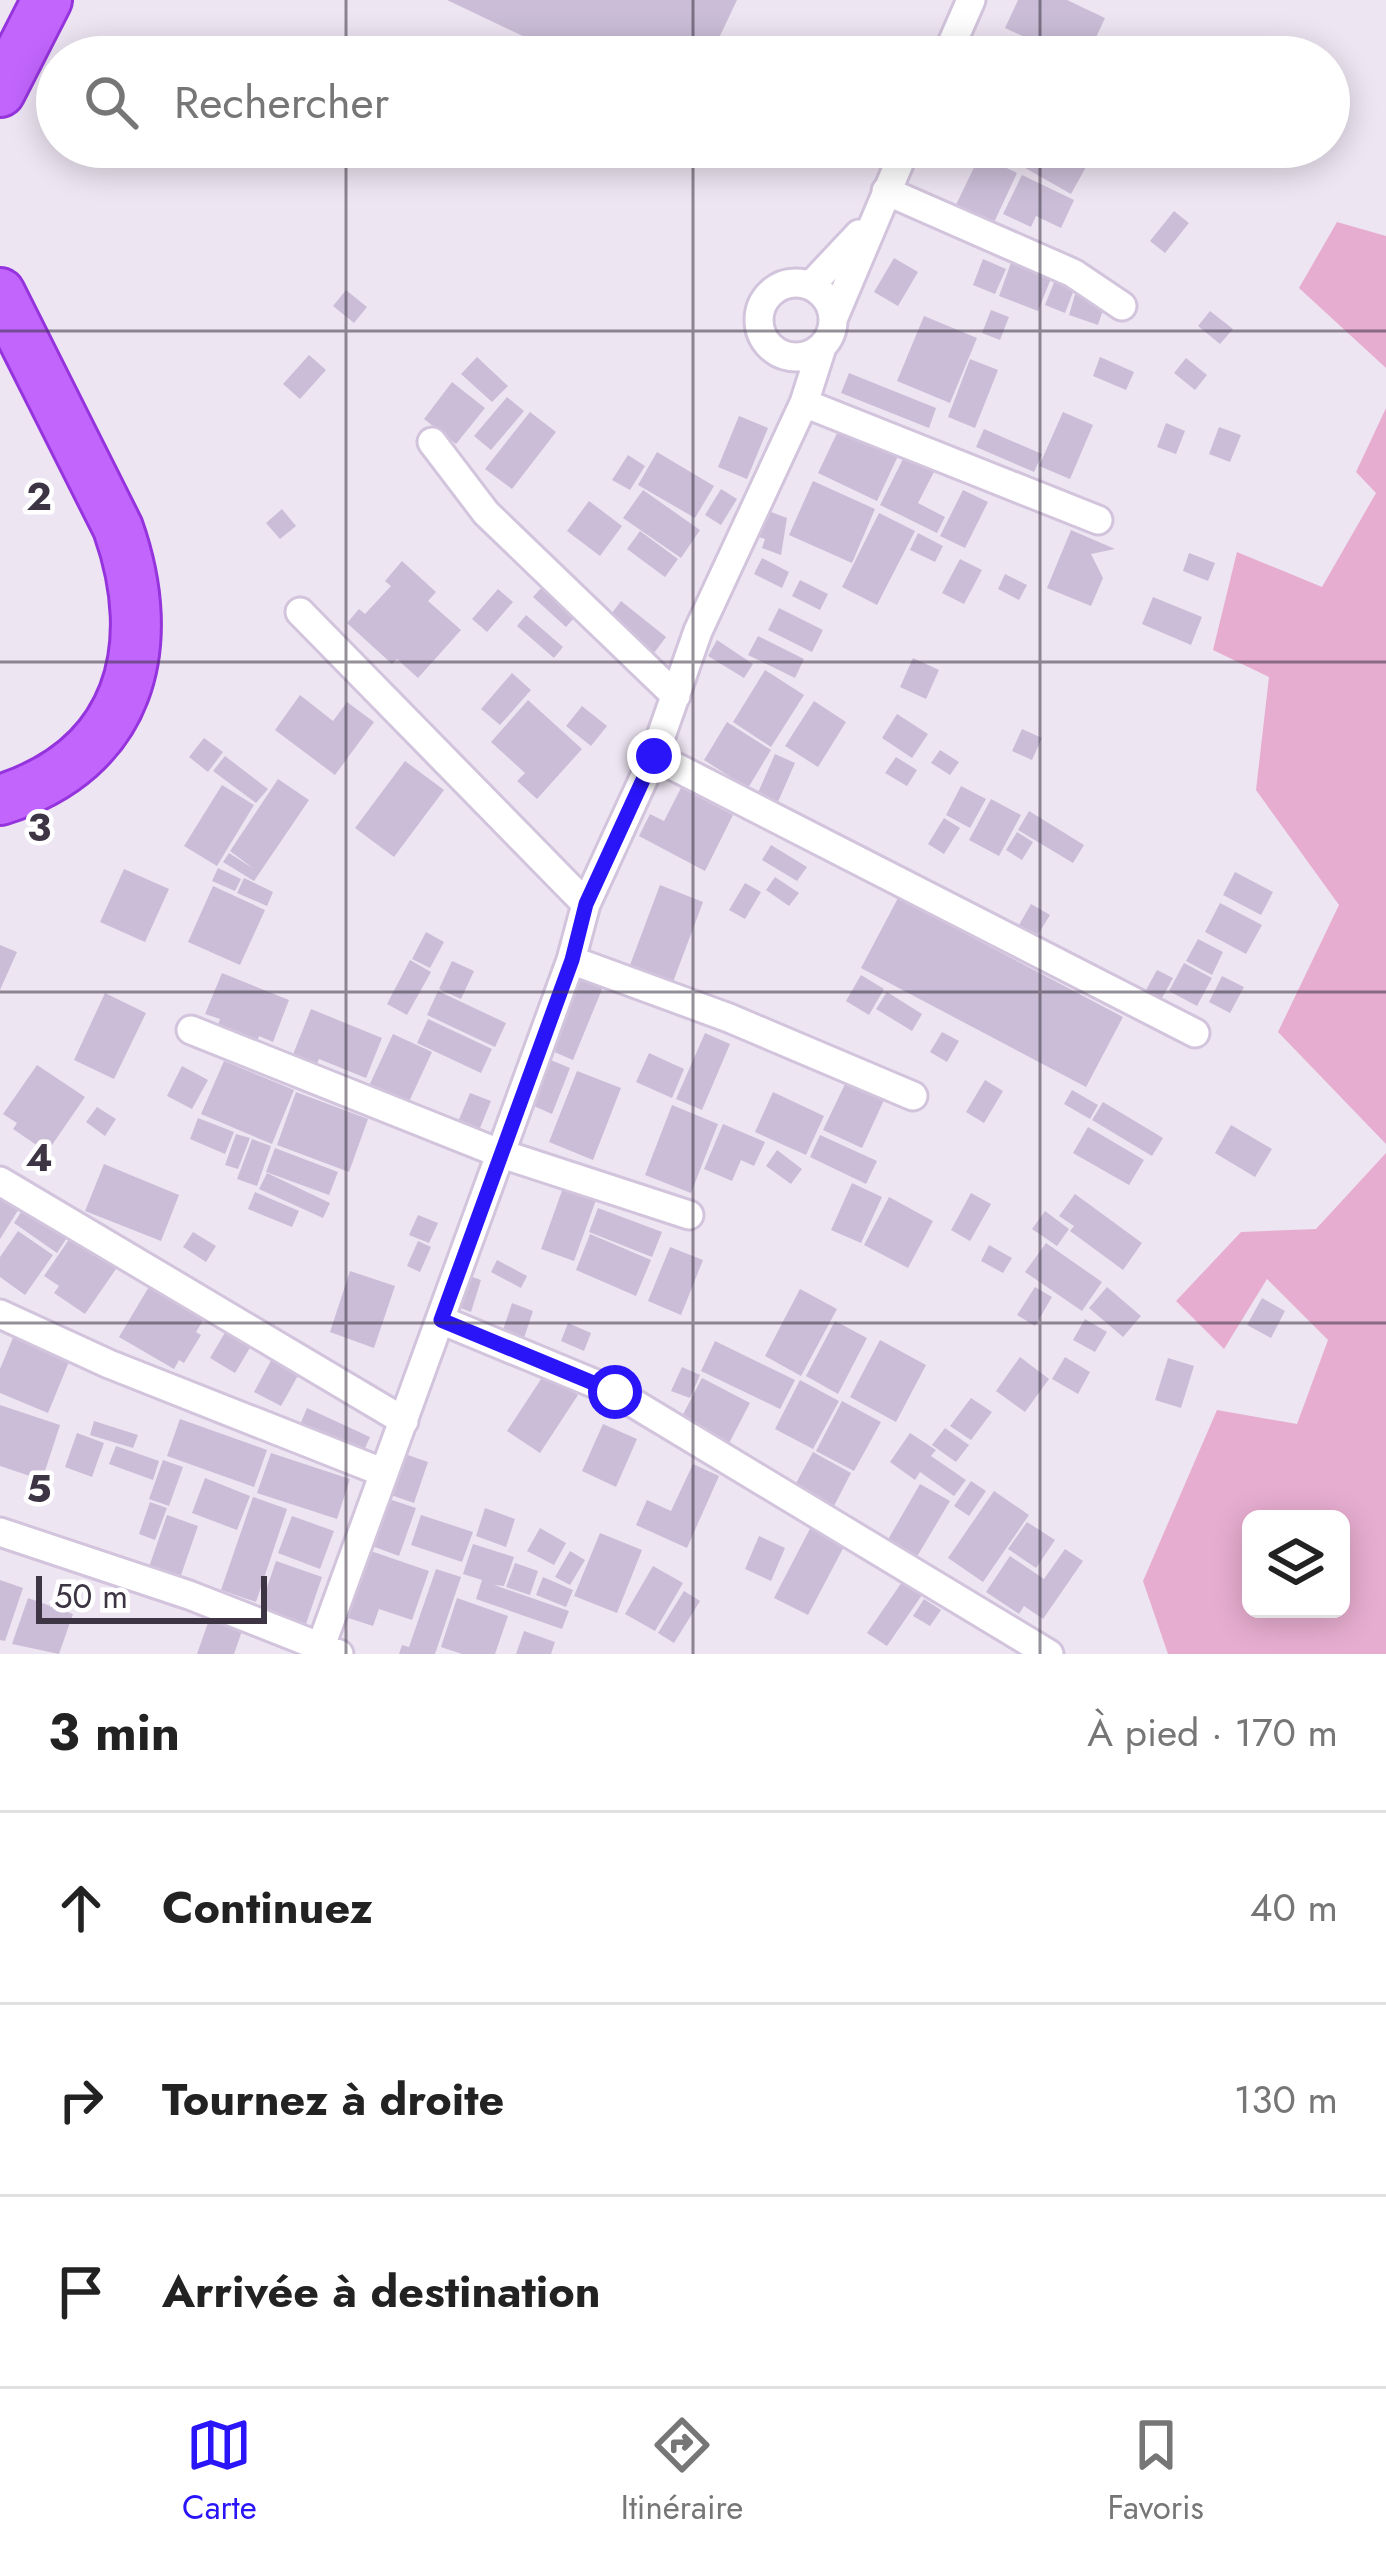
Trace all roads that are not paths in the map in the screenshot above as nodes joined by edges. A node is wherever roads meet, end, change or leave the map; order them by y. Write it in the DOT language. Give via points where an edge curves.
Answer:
graph roads {
  1 [pos="12,0"];
  2 [pos="47,0"];
  3 [pos="971,0"];
  4 [pos="0,22"];
  5 [pos="955,36"];
  6 [pos="0,92"];
  7 [pos="896,168"];
  8 [pos="886,191"];
  9 [pos="870,222"];
  10 [pos="811,285"];
  11 [pos="0,293"];
  12 [pos="1122,306"];
  13 [pos="834,316"];
  14 [pos="0,337"];
  15 [pos="822,347"];
  16 [pos="805,403"];
  17 [pos="432,442"];
  18 [pos="1098,520"];
  19 [pos="300,612"];
  20 [pos="676,697"];
  21 [pos="654,756"];
  22 [pos="0,780"];
  23 [pos="0,800"];
  24 [pos="586,904"];
  25 [pos="572,960"];
  26 [pos="190,1030"];
  27 [pos="1195,1033"];
  28 [pos="913,1096"];
  29 [pos="499,1153"];
  30 [pos="0,1181"];
  31 [pos="688,1215"];
  32 [pos="0,1314"];
  33 [pos="441,1320"];
  34 [pos="404,1421"];
  35 [pos="382,1472"];
  36 [pos="0,1532"];
  37 [pos="326,1651"];
  38 [pos="1049,1654"];
  1 -- 4 [label="highway"];
  2 -- 6 [label="highway"];
  3 -- 5 [label="street"];
  7 -- 8 [label="street"];
  8 -- 9 [label="street"];
  8 -- 12 [label="street" via="1073,273"];
  9 -- 10 [label="street"];
  9 -- 13 [label="street"];
  10 -- 13 [label="street"];
  10 -- 15 [label="street" via="780,286 760,310 759,326 777,352 792,357"];
  11 -- 23 [label="highway" via="118,528 140,628 127,685 100,734 58,772"];
  13 -- 15 [label="street"];
  14 -- 22 [label="highway" via="109,566 118,639 110,673 80,727 59,752"];
  15 -- 16 [label="street"];
  16 -- 18 [label="street"];
  16 -- 20 [label="street"];
  17 -- 20 [label="street" via="486,513"];
  19 -- 24 [label="street"];
  20 -- 21 [label="street"];
  21 -- 24 [label="street"];
  21 -- 27 [label="street"];
  24 -- 25 [label="street"];
  25 -- 28 [label="street"];
  25 -- 29 [label="street"];
  26 -- 29 [label="street"];
  29 -- 31 [label="street"];
  29 -- 33 [label="street"];
  30 -- 34 [label="street"];
  32 -- 35 [label="street"];
  33 -- 34 [label="street"];
  33 -- 38 [label="street" via="615,1392"];
  34 -- 35 [label="street"];
  35 -- 37 [label="street"];
  36 -- 37 [label="street"];
}
